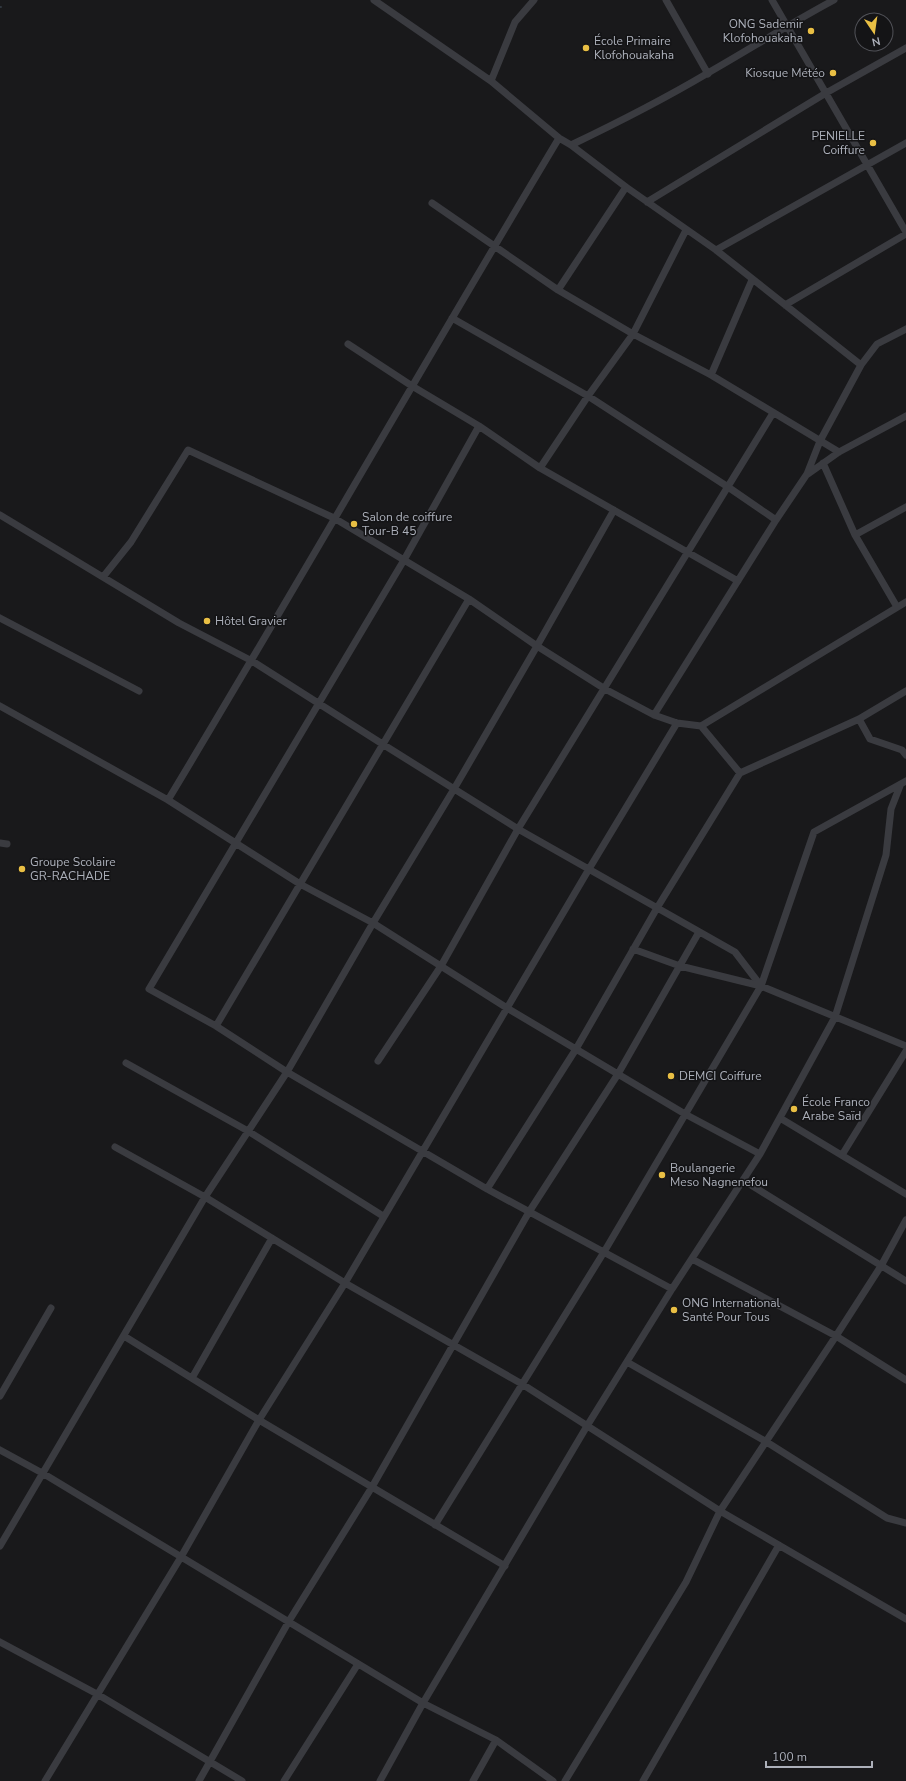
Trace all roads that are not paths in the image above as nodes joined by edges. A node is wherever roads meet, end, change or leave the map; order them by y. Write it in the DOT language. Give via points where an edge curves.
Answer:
graph roads {
  1 [pos="374,0"];
  2 [pos="534,0"];
  3 [pos="666,0"];
  4 [pos="772,0"];
  5 [pos="834,0"];
  6 [pos="787,26"];
  7 [pos="906,48"];
  8 [pos="708,74"];
  9 [pos="492,81"];
  10 [pos="826,93"];
  11 [pos="558,138"];
  12 [pos="906,143"];
  13 [pos="571,146"];
  14 [pos="868,165"];
  15 [pos="626,187"];
  16 [pos="647,202"];
  17 [pos="432,204"];
  18 [pos="686,230"];
  19 [pos="906,233"];
  20 [pos="494,246"];
  21 [pos="716,250"];
  22 [pos="752,280"];
  23 [pos="558,290"];
  24 [pos="785,305"];
  25 [pos="452,318"];
  26 [pos="906,329"];
  27 [pos="633,334"];
  28 [pos="348,344"];
  29 [pos="861,366"];
  30 [pos="710,375"];
  31 [pos="412,386"];
  32 [pos="588,396"];
  33 [pos="773,413"];
  34 [pos="906,416"];
  35 [pos="479,426"];
  36 [pos="820,441"];
  37 [pos="839,452"];
  38 [pos="822,463"];
  39 [pos="540,468"];
  40 [pos="808,474"];
  41 [pos="728,487"];
  42 [pos="906,507"];
  43 [pos="614,510"];
  44 [pos="0,515"];
  45 [pos="334,518"];
  46 [pos="776,520"];
  47 [pos="855,535"];
  48 [pos="688,552"];
  49 [pos="404,560"];
  50 [pos="103,577"];
  51 [pos="738,580"];
  52 [pos="469,599"];
  53 [pos="906,602"];
  54 [pos="897,607"];
  55 [pos="0,618"];
  56 [pos="537,646"];
  57 [pos="252,661"];
  58 [pos="605,689"];
  59 [pos="139,691"];
  60 [pos="906,691"];
  61 [pos="318,703"];
  62 [pos="0,706"];
  63 [pos="654,716"];
  64 [pos="859,719"];
  65 [pos="678,724"];
  66 [pos="701,726"];
  67 [pos="384,745"];
  68 [pos="906,755"];
  69 [pos="740,773"];
  70 [pos="903,784"];
  71 [pos="454,789"];
  72 [pos="168,800"];
  73 [pos="518,829"];
  74 [pos="236,844"];
  75 [pos="589,869"];
  76 [pos="300,884"];
  77 [pos="657,908"];
  78 [pos="373,923"];
  79 [pos="699,932"];
  80 [pos="633,949"];
  81 [pos="441,966"];
  82 [pos="680,966"];
  83 [pos="761,986"];
  84 [pos="506,1008"];
  85 [pos="835,1017"];
  86 [pos="216,1026"];
  87 [pos="906,1046"];
  88 [pos="576,1049"];
  89 [pos="906,1050"];
  90 [pos="378,1061"];
  91 [pos="126,1063"];
  92 [pos="287,1072"];
  93 [pos="618,1074"];
  94 [pos="685,1114"];
  95 [pos="780,1118"];
  96 [pos="248,1131"];
  97 [pos="115,1147"];
  98 [pos="422,1151"];
  99 [pos="760,1154"];
  100 [pos="842,1155"];
  101 [pos="743,1180"];
  102 [pos="487,1189"];
  103 [pos="906,1194"];
  104 [pos="205,1197"];
  105 [pos="529,1212"];
  106 [pos="383,1216"];
  107 [pos="906,1220"];
  108 [pos="272,1238"];
  109 [pos="604,1252"];
  110 [pos="692,1259"];
  111 [pos="881,1266"];
  112 [pos="906,1281"];
  113 [pos="345,1283"];
  114 [pos="672,1289"];
  115 [pos="51,1308"];
  116 [pos="124,1336"];
  117 [pos="836,1336"];
  118 [pos="453,1345"];
  119 [pos="627,1362"];
  120 [pos="192,1378"];
  121 [pos="906,1380"];
  122 [pos="522,1384"];
  123 [pos="0,1396"];
  124 [pos="259,1420"];
  125 [pos="587,1426"];
  126 [pos="765,1441"];
  127 [pos="0,1450"];
  128 [pos="44,1474"];
  129 [pos="372,1487"];
  130 [pos="720,1510"];
  131 [pos="906,1523"];
  132 [pos="435,1525"];
  133 [pos="779,1545"];
  134 [pos="0,1546"];
  135 [pos="181,1557"];
  136 [pos="505,1566"];
  137 [pos="906,1619"];
  138 [pos="289,1621"];
  139 [pos="0,1642"];
  140 [pos="358,1664"];
  141 [pos="97,1694"];
  142 [pos="423,1703"];
  143 [pos="496,1740"];
  144 [pos="210,1763"];
  145 [pos="45,1781"];
  146 [pos="199,1781"];
  147 [pos="242,1781"];
  148 [pos="284,1781"];
  149 [pos="380,1781"];
  150 [pos="473,1781"];
  151 [pos="553,1781"];
  152 [pos="565,1781"];
  153 [pos="643,1781"];
  1 -- 9 [label="street"];
  2 -- 9 [label="street" via="516,22"];
  3 -- 8 [label="street"];
  4 -- 6 [label="street"];
  5 -- 6 [label="street"];
  6 -- 8 [label="street"];
  6 -- 10 [label="street"];
  7 -- 10 [label="street"];
  8 -- 13 [label="street"];
  9 -- 11 [label="street"];
  10 -- 14 [label="street"];
  10 -- 16 [label="street"];
  11 -- 13 [label="street"];
  11 -- 20 [label="street"];
  12 -- 14 [label="street"];
  13 -- 15 [label="street"];
  14 -- 19 [label="street"];
  14 -- 21 [label="street"];
  15 -- 16 [label="street"];
  15 -- 23 [label="street"];
  16 -- 18 [label="street"];
  17 -- 20 [label="street"];
  18 -- 21 [label="street"];
  18 -- 27 [label="street"];
  19 -- 24 [label="street"];
  20 -- 23 [label="street"];
  20 -- 25 [label="street"];
  21 -- 22 [label="street"];
  22 -- 24 [label="street"];
  22 -- 30 [label="street"];
  23 -- 27 [label="street"];
  24 -- 29 [label="street"];
  25 -- 31 [label="street"];
  25 -- 32 [label="street"];
  26 -- 29 [label="street" via="878,344"];
  27 -- 30 [label="street"];
  27 -- 32 [label="street"];
  28 -- 31 [label="street"];
  29 -- 36 [label="street"];
  30 -- 33 [label="street"];
  31 -- 35 [label="street"];
  31 -- 45 [label="street"];
  32 -- 39 [label="street"];
  32 -- 41 [label="street"];
  33 -- 36 [label="street"];
  33 -- 41 [label="street"];
  34 -- 37 [label="street"];
  35 -- 39 [label="street"];
  35 -- 49 [label="street"];
  36 -- 37 [label="street"];
  36 -- 40 [label="street"];
  37 -- 38 [label="street"];
  38 -- 40 [label="street"];
  38 -- 47 [label="street"];
  39 -- 43 [label="street"];
  40 -- 46 [label="street"];
  41 -- 46 [label="street"];
  41 -- 48 [label="street"];
  42 -- 47 [label="street"];
  43 -- 48 [label="street"];
  43 -- 56 [label="street"];
  44 -- 50 [label="street"];
  45 -- 49 [label="street"];
  45 -- 50 [label="street" via="188,450 131,542"];
  45 -- 57 [label="street"];
  46 -- 51 [label="street"];
  47 -- 54 [label="street"];
  48 -- 51 [label="street"];
  48 -- 58 [label="street"];
  49 -- 52 [label="street"];
  49 -- 61 [label="street"];
  50 -- 57 [label="street" via="179,623"];
  51 -- 63 [label="street"];
  52 -- 56 [label="street"];
  52 -- 67 [label="street"];
  53 -- 54 [label="street"];
  54 -- 66 [label="street"];
  55 -- 59 [label="street"];
  56 -- 58 [label="street"];
  56 -- 71 [label="street"];
  57 -- 61 [label="street"];
  57 -- 72 [label="street"];
  58 -- 63 [label="street"];
  58 -- 73 [label="street"];
  60 -- 64 [label="street"];
  61 -- 67 [label="street"];
  61 -- 74 [label="street"];
  62 -- 72 [label="street"];
  63 -- 65 [label="street"];
  64 -- 68 [label="street" via="870,740 902,750"];
  64 -- 69 [label="street"];
  65 -- 66 [label="street"];
  65 -- 75 [label="street"];
  66 -- 69 [label="street"];
  67 -- 71 [label="street"];
  67 -- 76 [label="street"];
  69 -- 77 [label="street"];
  70 -- 83 [label="street" via="814,832"];
  70 -- 85 [label="street" via="891,809 886,855"];
  71 -- 73 [label="street"];
  71 -- 78 [label="street"];
  72 -- 74 [label="street"];
  73 -- 75 [label="street"];
  73 -- 81 [label="street"];
  74 -- 76 [label="street"];
  74 -- 86 [label="street" via="149,988"];
  75 -- 77 [label="street"];
  75 -- 84 [label="street"];
  76 -- 78 [label="street"];
  76 -- 86 [label="street"];
  77 -- 79 [label="street"];
  77 -- 80 [label="street"];
  78 -- 81 [label="street"];
  78 -- 92 [label="street"];
  79 -- 82 [label="street"];
  79 -- 83 [label="street" via="735,952"];
  80 -- 82 [label="street"];
  80 -- 88 [label="street"];
  81 -- 84 [label="street"];
  81 -- 90 [label="street"];
  82 -- 83 [label="street"];
  82 -- 93 [label="street"];
  83 -- 85 [label="street"];
  83 -- 94 [label="street"];
  84 -- 88 [label="street"];
  84 -- 98 [label="street"];
  85 -- 87 [label="street"];
  85 -- 95 [label="street"];
  86 -- 92 [label="street"];
  88 -- 93 [label="street"];
  88 -- 102 [label="street"];
  89 -- 100 [label="street"];
  91 -- 96 [label="street"];
  92 -- 96 [label="street"];
  92 -- 98 [label="street"];
  93 -- 94 [label="street"];
  93 -- 105 [label="street"];
  94 -- 99 [label="street"];
  94 -- 109 [label="street"];
  95 -- 99 [label="street"];
  95 -- 100 [label="street"];
  96 -- 104 [label="street"];
  96 -- 106 [label="street"];
  97 -- 104 [label="street"];
  98 -- 102 [label="street"];
  98 -- 106 [label="street"];
  99 -- 101 [label="street"];
  100 -- 103 [label="street"];
  101 -- 110 [label="street"];
  101 -- 111 [label="street"];
  102 -- 105 [label="street"];
  104 -- 108 [label="street"];
  104 -- 116 [label="street"];
  105 -- 109 [label="street"];
  105 -- 118 [label="street"];
  106 -- 113 [label="street"];
  107 -- 111 [label="street"];
  108 -- 113 [label="street"];
  108 -- 120 [label="street"];
  109 -- 114 [label="street"];
  109 -- 122 [label="street"];
  110 -- 114 [label="street"];
  110 -- 117 [label="street"];
  111 -- 112 [label="street"];
  111 -- 117 [label="street"];
  113 -- 118 [label="street"];
  113 -- 124 [label="street"];
  114 -- 119 [label="street"];
  115 -- 123 [label="street"];
  116 -- 120 [label="street"];
  116 -- 128 [label="street"];
  117 -- 121 [label="street"];
  117 -- 126 [label="street"];
  118 -- 122 [label="street"];
  118 -- 129 [label="street"];
  119 -- 125 [label="street"];
  119 -- 126 [label="street"];
  120 -- 124 [label="street"];
  122 -- 125 [label="street"];
  122 -- 132 [label="street"];
  124 -- 129 [label="street"];
  124 -- 135 [label="street"];
  125 -- 130 [label="street"];
  125 -- 136 [label="street"];
  126 -- 130 [label="street"];
  126 -- 131 [label="street" via="887,1518"];
  127 -- 128 [label="street"];
  128 -- 134 [label="street"];
  128 -- 135 [label="street"];
  129 -- 132 [label="street"];
  129 -- 138 [label="street"];
  130 -- 133 [label="street"];
  130 -- 152 [label="street" via="686,1582"];
  132 -- 136 [label="street"];
  133 -- 137 [label="street"];
  133 -- 153 [label="street"];
  135 -- 138 [label="street"];
  135 -- 141 [label="street"];
  136 -- 142 [label="street"];
  138 -- 140 [label="street"];
  138 -- 144 [label="street"];
  139 -- 141 [label="street"];
  140 -- 142 [label="street"];
  140 -- 148 [label="street"];
  141 -- 144 [label="street"];
  141 -- 145 [label="street"];
  142 -- 143 [label="street"];
  142 -- 149 [label="street"];
  143 -- 150 [label="street"];
  143 -- 151 [label="street"];
  144 -- 146 [label="street"];
  144 -- 147 [label="street"];
}
